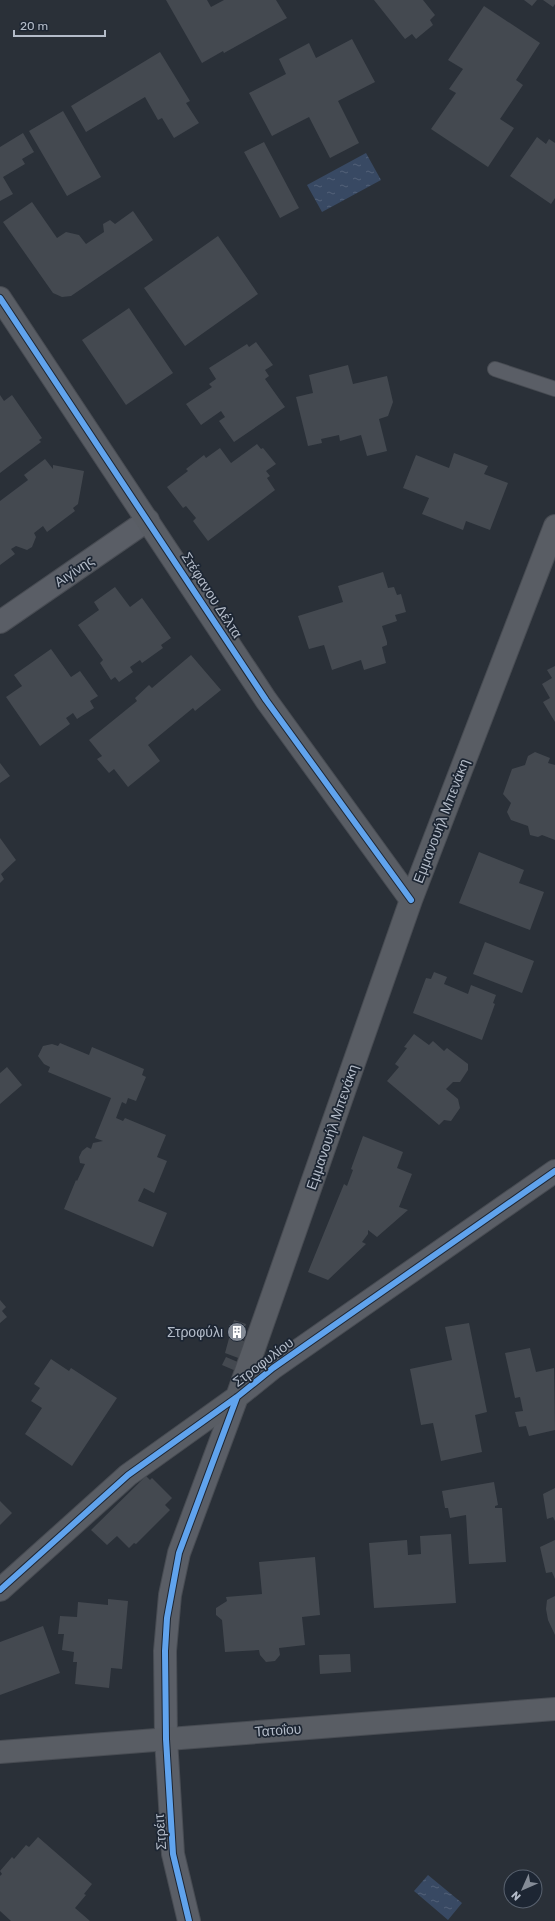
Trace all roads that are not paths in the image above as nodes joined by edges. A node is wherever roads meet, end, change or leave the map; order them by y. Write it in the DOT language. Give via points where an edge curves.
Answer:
graph roads {
  1 [pos="0,298"];
  2 [pos="494,369"];
  3 [pos="555,389"];
  4 [pos="148,520"];
  5 [pos="555,526"];
  6 [pos="0,622"];
  7 [pos="411,900"];
  8 [pos="555,1172"];
  9 [pos="237,1397"];
  10 [pos="0,1590"];
  11 [pos="555,1709"];
  12 [pos="166,1739"];
  13 [pos="0,1752"];
  14 [pos="189,1921"];
  1 -- 4 [label="main road, Στέφανου Δέλτα"];
  2 -- 3 [label="lane"];
  4 -- 6 [label="street, Αιγίνης"];
  4 -- 7 [label="main road, Στέφανου Δέλτα" via="266,700"];
  5 -- 7 [label="main road, Εμμανουήλ Μπενάκη"];
  7 -- 9 [label="main road, Εμμανουήλ Μπενάκη"];
  8 -- 9 [label="street, Στροφυλίου" via="280,1363"];
  9 -- 10 [label="main road, Στροφυλίου" via="128,1475"];
  9 -- 12 [label="street, Εμμανουήλ Μπενάκη" via="179,1553 170,1595 165,1651"];
  11 -- 12 [label="main road, Τατοΐου"];
  12 -- 13 [label="main road, Τατοΐου"];
  12 -- 14 [label="street, Στρέιτ" via="173,1854"];
}
